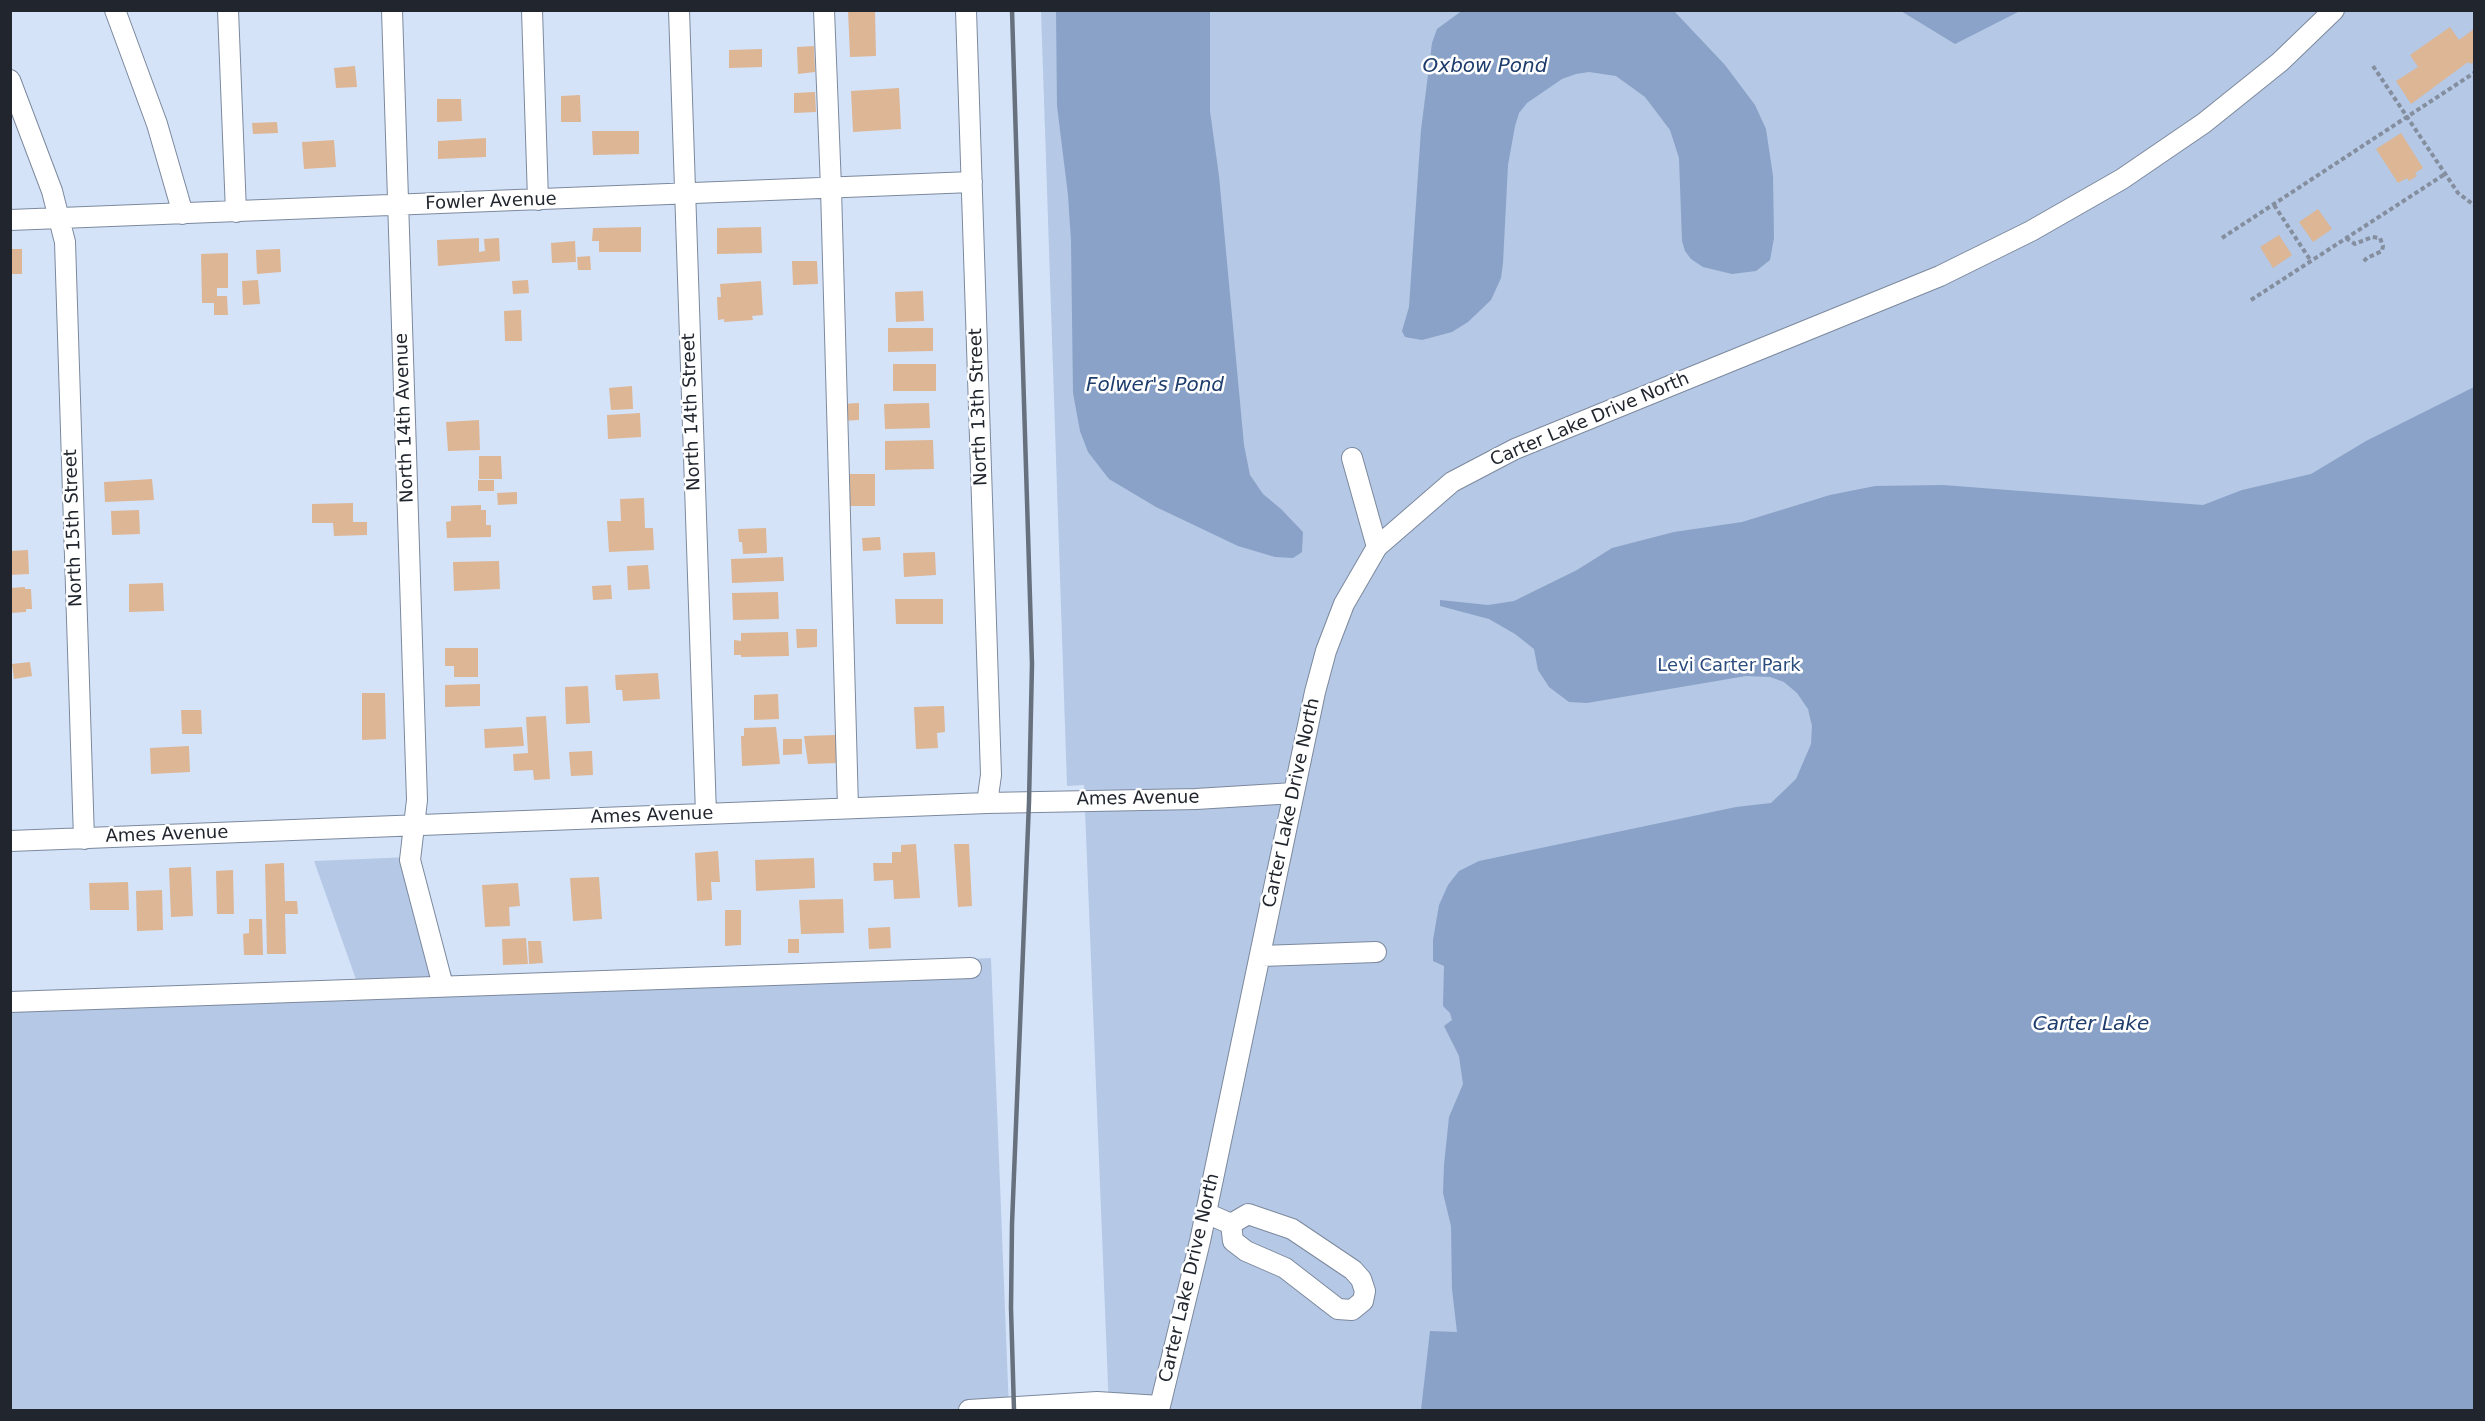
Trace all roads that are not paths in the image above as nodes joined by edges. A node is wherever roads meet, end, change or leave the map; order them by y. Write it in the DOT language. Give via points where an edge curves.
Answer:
graph roads {
  1 [pos="115,10"];
  2 [pos="228,10"];
  3 [pos="392,10"];
  4 [pos="532,10"];
  5 [pos="679,10"];
  6 [pos="824,10"];
  7 [pos="966,10"];
  8 [pos="2334,10"];
  9 [pos="10,80"];
  10 [pos="972,182"];
  11 [pos="831,188"];
  12 [pos="685,194"];
  13 [pos="538,200"];
  14 [pos="398,206"];
  15 [pos="236,212"];
  16 [pos="183,214"];
  17 [pos="59,218"];
  18 [pos="10,220"];
  19 [pos="1352,459"];
  20 [pos="1377,547"];
  21 [pos="1294,793"];
  22 [pos="987,803"];
  23 [pos="848,808"];
  24 [pos="706,814"];
  25 [pos="413,826"];
  26 [pos="84,838"];
  27 [pos="10,841"];
  28 [pos="1376,952"];
  29 [pos="1261,956"];
  30 [pos="971,968"];
  31 [pos="443,986"];
  32 [pos="10,1002"];
  33 [pos="1206,1213"];
  34 [pos="1231,1224"];
  35 [pos="1160,1408"];
  36 [pos="969,1410"];
  1 -- 16 [label="street" via="157,124"];
  2 -- 15 [label="street"];
  3 -- 14 [label="street, North 14th Avenue"];
  4 -- 13 [label="street"];
  5 -- 12 [label="street, North 14th Street"];
  6 -- 11 [label="street"];
  7 -- 10 [label="street, North 13th Street"];
  8 -- 20 [label="street, Carter Lake Drive North" via="2280,62 2204,123 2122,179 2031,231 1940,276 1515,449 1452,482"];
  9 -- 17 [label="street, North 15th Street"];
  10 -- 11 [label="street, Fowler Avenue"];
  10 -- 22 [label="street, North 13th Street" via="992,775"];
  11 -- 12 [label="street, Fowler Avenue"];
  11 -- 23 [label="street"];
  12 -- 13 [label="street, Fowler Avenue"];
  12 -- 24 [label="street, North 14th Street"];
  13 -- 14 [label="street, Fowler Avenue"];
  14 -- 15 [label="street, Fowler Avenue"];
  14 -- 25 [label="street, North 14th Avenue" via="417,800"];
  15 -- 16 [label="street, Fowler Avenue"];
  16 -- 17 [label="street, Fowler Avenue"];
  17 -- 18 [label="street, Fowler Avenue"];
  17 -- 26 [label="street, North 15th Street" via="65,242"];
  19 -- 20 [label="street"];
  20 -- 21 [label="street, Carter Lake Drive North" via="1344,604 1326,651"];
  21 -- 22 [label="street, Ames Avenue"];
  21 -- 29 [label="street, Carter Lake Drive North"];
  22 -- 23 [label="street, Ames Avenue"];
  23 -- 24 [label="street, Ames Avenue"];
  24 -- 25 [label="street, Ames Avenue"];
  25 -- 26 [label="street, Ames Avenue"];
  25 -- 31 [label="street, North 14th Avenue" via="410,860"];
  26 -- 27 [label="street, Ames Avenue"];
  28 -- 29 [label="street"];
  29 -- 33 [label="street, Carter Lake Drive North"];
  30 -- 31 [label="street"];
  31 -- 32 [label="street"];
  33 -- 34 [label="street"];
  33 -- 35 [label="street, Carter Lake Drive North"];
  34 -- 34 [label="street" via="1233,1241 1285,1268 1338,1309 1352,1310 1363,1301 1365,1291 1353,1270 1292,1229 1248,1214"];
  35 -- 36 [label="street" via="1097,1402"];
}
